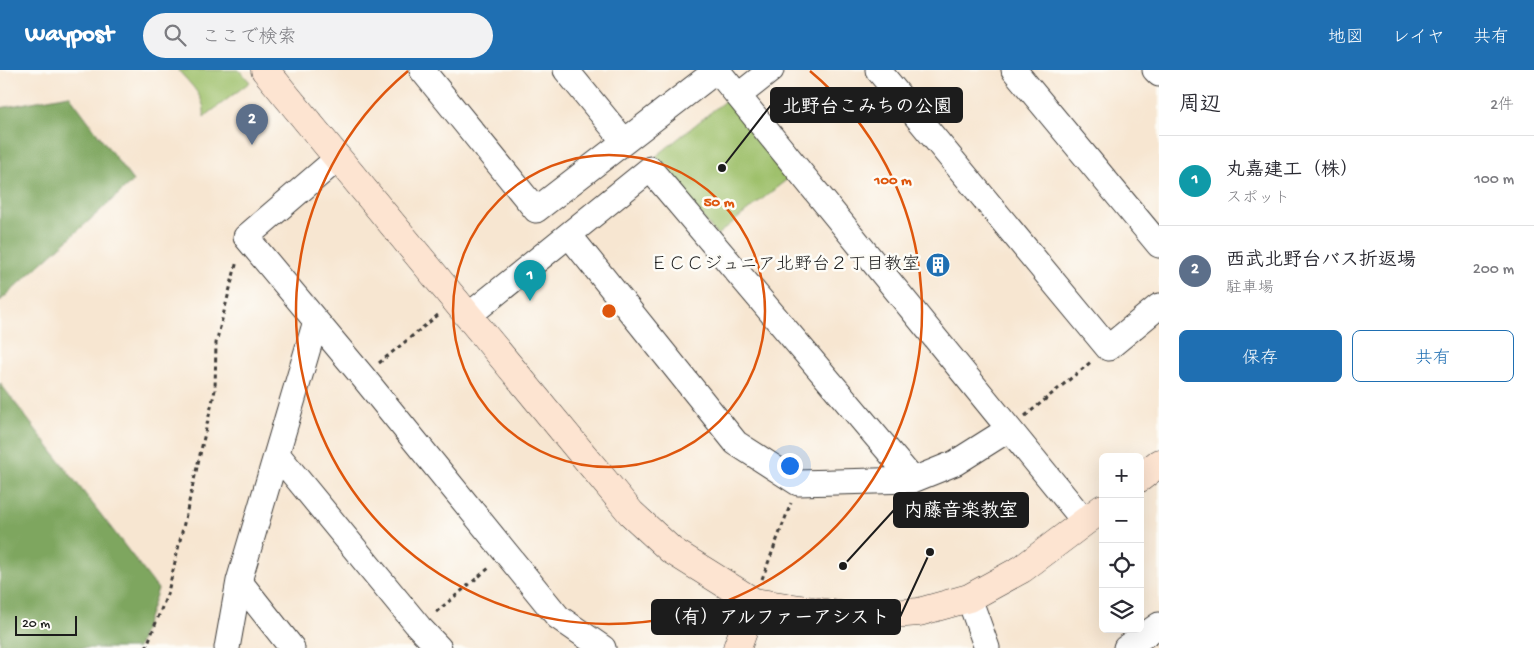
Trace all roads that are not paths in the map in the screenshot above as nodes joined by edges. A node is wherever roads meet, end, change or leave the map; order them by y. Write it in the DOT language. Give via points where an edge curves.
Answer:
graph roads {
  1 [pos="265,70"];
  2 [pos="422,70"];
  3 [pos="566,70"];
  4 [pos="717,70"];
  5 [pos="771,70"];
  6 [pos="878,70"];
  7 [pos="1014,70"];
  8 [pos="1156,70"];
  9 [pos="1159,74"];
  10 [pos="738,96"];
  11 [pos="624,141"];
  12 [pos="338,158"];
  13 [pos="569,235"];
  14 [pos="1159,246"];
  15 [pos="1159,306"];
  16 [pos="455,313"];
  17 [pos="316,321"];
  18 [pos="1009,429"];
  19 [pos="277,454"];
  20 [pos="1159,463"];
  21 [pos="1144,475"];
  22 [pos="913,480"];
  23 [pos="1094,515"];
  24 [pos="239,582"];
  25 [pos="758,591"];
  26 [pos="969,598"];
  27 [pos="1159,625"];
  28 [pos="227,648"];
  29 [pos="292,648"];
  30 [pos="439,648"];
  31 [pos="603,648"];
  32 [pos="737,648"];
  33 [pos="986,648"];
  34 [pos="1126,648"];
  1 -- 12 [label="street"];
  2 -- 11 [label="street" via="536,210"];
  3 -- 11 [label="street"];
  4 -- 10 [label="street"];
  4 -- 11 [label="street"];
  5 -- 10 [label="street"];
  6 -- 15 [label="street" via="1108,348"];
  7 -- 14 [label="street"];
  8 -- 9 [label="street"];
  10 -- 18 [label="street"];
  12 -- 16 [label="street"];
  12 -- 17 [label="street" via="246,237"];
  13 -- 16 [label="street"];
  13 -- 22 [label="street" via="736,443 798,483"];
  13 -- 22 [label="street" via="650,169"];
  16 -- 25 [label="street" via="631,513 671,550"];
  17 -- 19 [label="street"];
  17 -- 31 [label="street" via="558,617"];
  18 -- 22 [label="street" via="955,462"];
  18 -- 23 [label="street"];
  19 -- 24 [label="street"];
  19 -- 30 [label="street"];
  20 -- 21 [label="street"];
  23 -- 26 [label="street" via="1022,569"];
  24 -- 28 [label="street"];
  24 -- 29 [label="street"];
  25 -- 26 [label="street" via="853,617 919,612"];
  25 -- 32 [label="street"];
  26 -- 33 [label="street"];
  27 -- 34 [label="street"];
}
